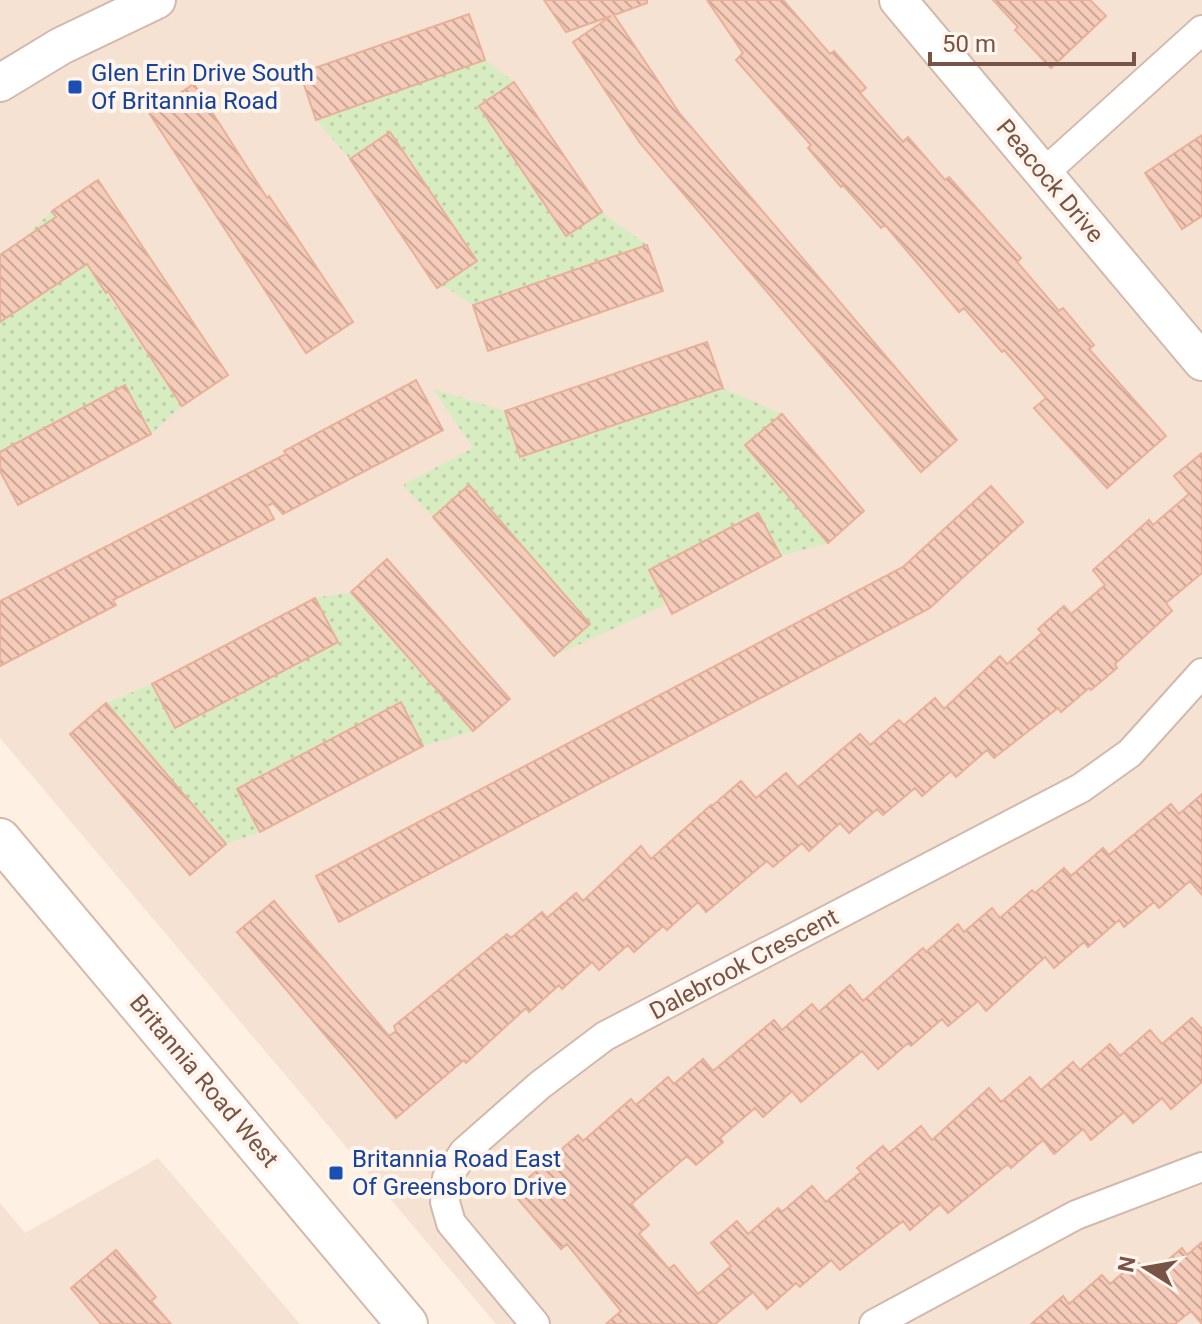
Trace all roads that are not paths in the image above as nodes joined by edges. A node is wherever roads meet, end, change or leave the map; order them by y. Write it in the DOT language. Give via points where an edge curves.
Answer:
graph roads {
  1 [pos="157,0"];
  2 [pos="898,0"];
  3 [pos="1202,30"];
  4 [pos="0,83"];
  5 [pos="1045,172"];
  6 [pos="1202,362"];
  7 [pos="1202,673"];
  8 [pos="0,839"];
  9 [pos="1202,1167"];
  10 [pos="407,1324"];
  11 [pos="535,1324"];
  12 [pos="874,1324"];
  1 -- 4 [label="street" via="61,46"];
  2 -- 5 [label="street, Peacock Drive"];
  3 -- 5 [label="street"];
  5 -- 6 [label="street, Peacock Drive"];
  7 -- 11 [label="street, Dalebrook Crescent" via="1130,753 1081,788 605,1036 464,1152 447,1178 445,1202 451,1223"];
  8 -- 10 [label="main road, Britannia Road West"];
  9 -- 12 [label="street" via="1076,1215"];
}
